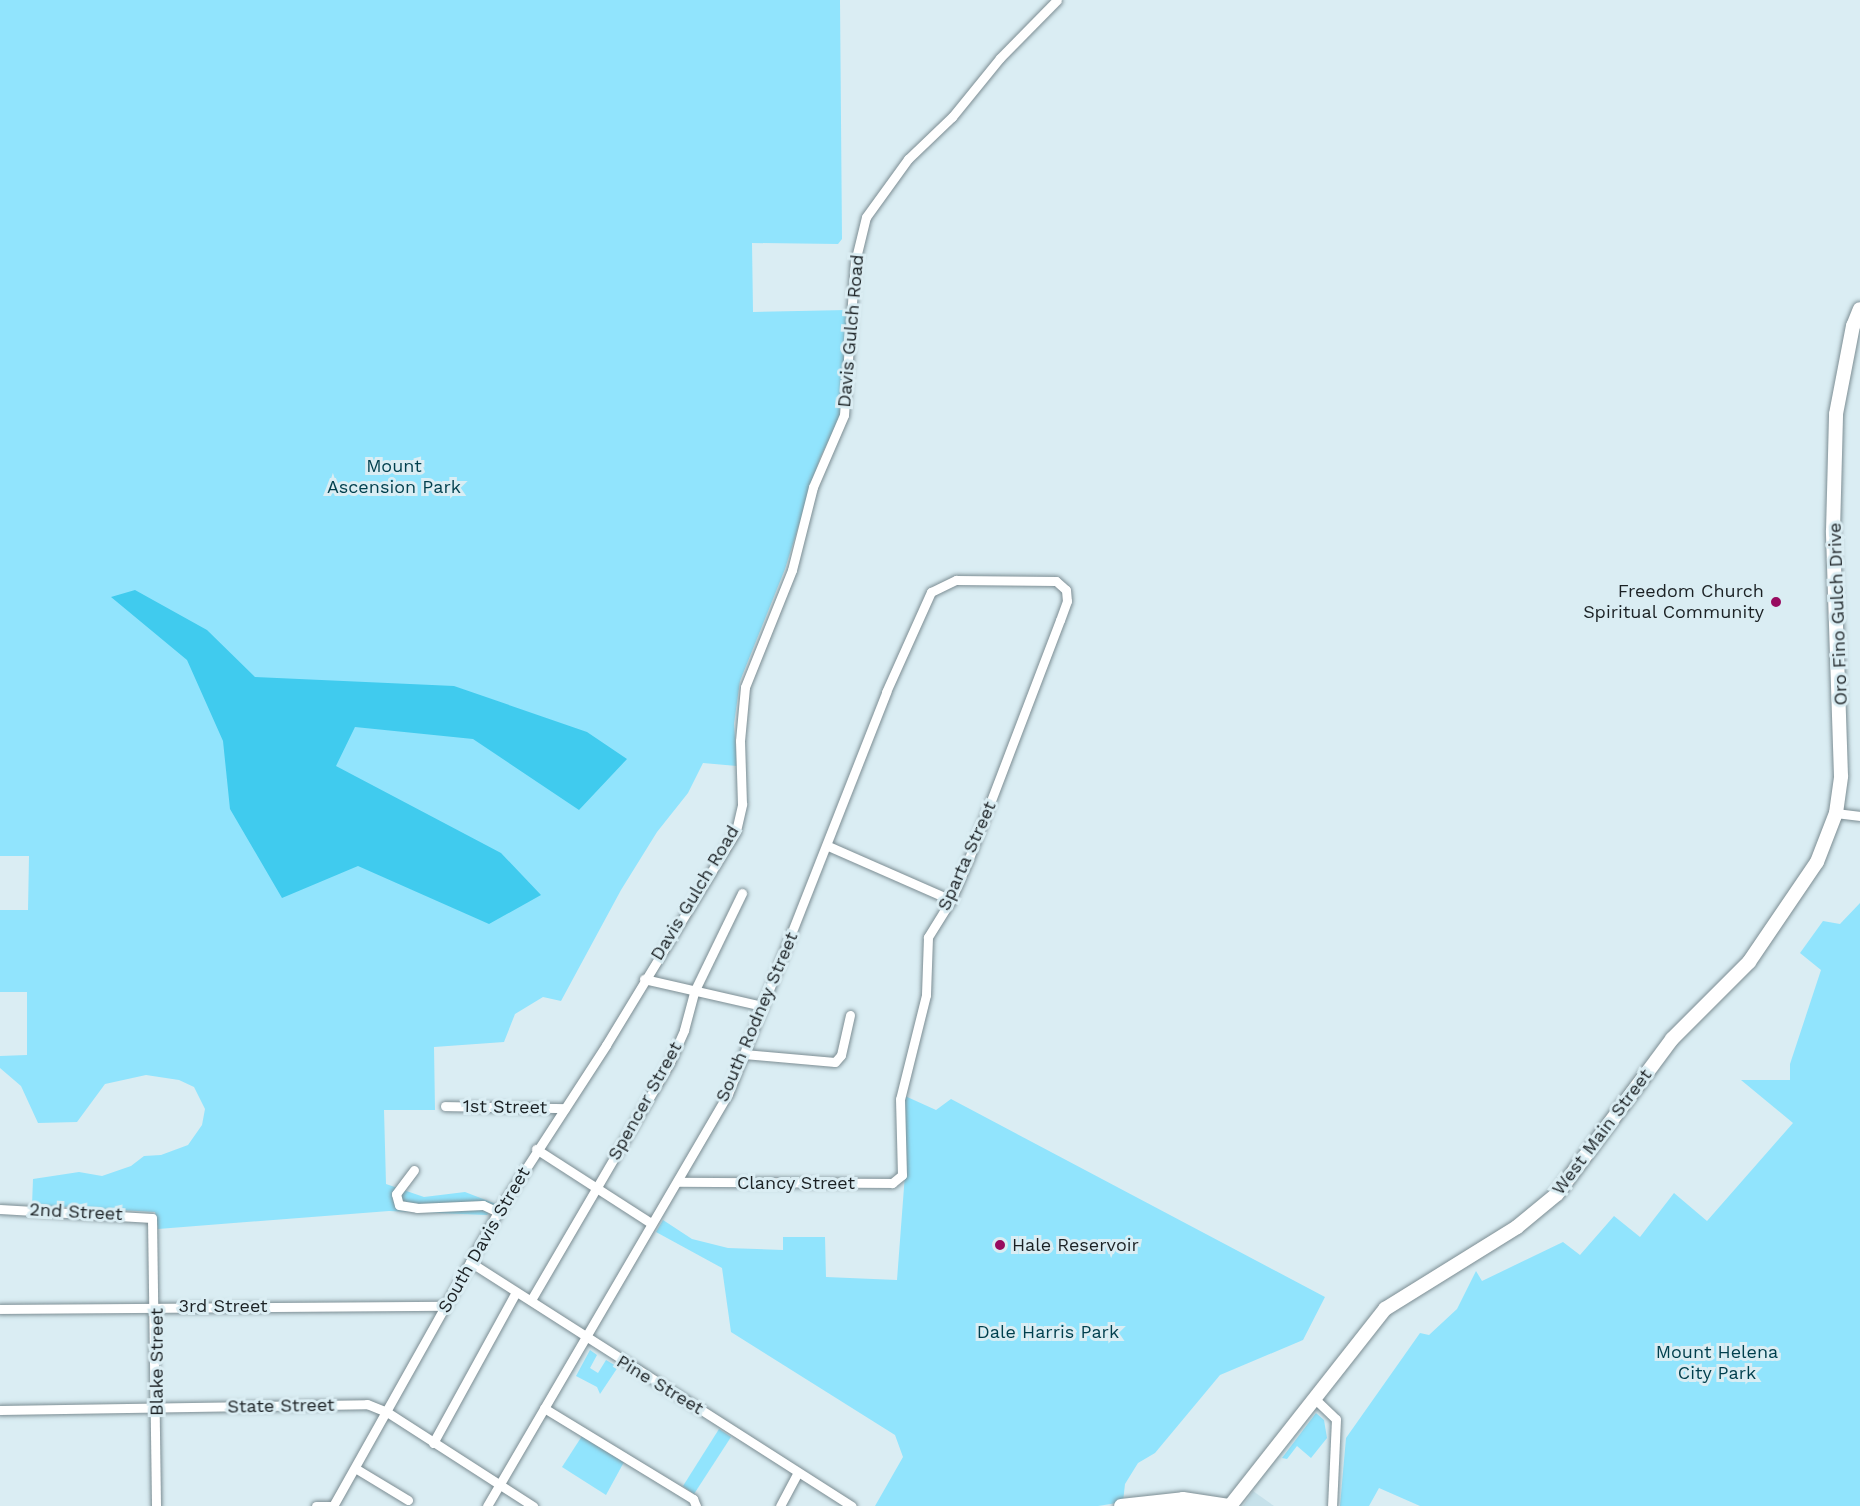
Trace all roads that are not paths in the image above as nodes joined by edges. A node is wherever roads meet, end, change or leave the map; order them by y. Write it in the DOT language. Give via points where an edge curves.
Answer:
graph roads {
  1 [pos="1057,0"];
  2 [pos="1860,309"];
  3 [pos="956,580"];
  4 [pos="1836,813"];
  5 [pos="1860,816"];
  6 [pos="828,846"];
  7 [pos="742,893"];
  8 [pos="951,900"];
  9 [pos="644,979"];
  10 [pos="694,992"];
  11 [pos="763,1006"];
  12 [pos="850,1015"];
  13 [pos="744,1054"];
  14 [pos="445,1106"];
  15 [pos="565,1108"];
  16 [pos="536,1149"];
  17 [pos="902,1164"];
  18 [pos="414,1170"];
  19 [pos="676,1182"];
  20 [pos="596,1189"];
  21 [pos="0,1209"];
  22 [pos="498,1212"];
  23 [pos="152,1218"];
  24 [pos="651,1223"];
  25 [pos="470,1262"];
  26 [pos="516,1292"];
  27 [pos="531,1300"];
  28 [pos="446,1306"];
  29 [pos="156,1307"];
  30 [pos="0,1309"];
  31 [pos="584,1338"];
  32 [pos="1314,1398"];
  33 [pos="544,1408"];
  34 [pos="157,1409"];
  35 [pos="0,1410"];
  36 [pos="387,1412"];
  37 [pos="433,1443"];
  38 [pos="355,1468"];
  39 [pos="798,1472"];
  40 [pos="498,1486"];
  41 [pos="408,1500"];
  42 [pos="156,1506"];
  43 [pos="316,1506"];
  44 [pos="333,1506"];
  45 [pos="487,1506"];
  46 [pos="533,1506"];
  47 [pos="696,1506"];
  48 [pos="780,1506"];
  49 [pos="852,1506"];
  50 [pos="1121,1506"];
  51 [pos="1230,1506"];
  52 [pos="1332,1506"];
  1 -- 9 [label="street, Davis Gulch Road" via="1000,58 952,117 891,178 866,216 855,262 844,415 813,487 792,570 745,687 740,718 739,823"];
  2 -- 4 [label="street, Oro Fino Gulch Drive" via="1836,414 1833,531 1842,733"];
  3 -- 6 [label="street, South Rodney Street" via="932,592 908,639"];
  3 -- 8 [label="street, Sparta Street" via="1056,581 1066,590 1067,600 1021,728"];
  4 -- 5 [label="street"];
  4 -- 32 [label="street, West Main Street" via="1817,862 1749,962 1672,1039 1557,1194 1517,1227 1394,1301 1376,1318"];
  6 -- 8 [label="street"];
  6 -- 11 [label="street, South Rodney Street"];
  7 -- 10 [label="street, Spencer Street"];
  8 -- 17 [label="street, Sparta Street" via="928,937 926,995 900,1099"];
  9 -- 10 [label="street"];
  9 -- 15 [label="street, South Davis Street"];
  10 -- 11 [label="street"];
  10 -- 20 [label="street, Spencer Street" via="670,1062"];
  11 -- 13 [label="street, South Rodney Street"];
  12 -- 13 [label="street" via="841,1056 835,1062"];
  13 -- 19 [label="street, South Rodney Street" via="728,1094"];
  14 -- 15 [label="street, 1st Street"];
  15 -- 16 [label="street, South Davis Street"];
  16 -- 20 [label="street"];
  16 -- 22 [label="street, South Davis Street"];
  17 -- 19 [label="street, Clancy Street" via="902,1175 892,1184"];
  18 -- 22 [label="street" via="396,1194 399,1205 483,1205"];
  19 -- 24 [label="street, South Rodney Street"];
  20 -- 24 [label="street"];
  20 -- 27 [label="street, Spencer Street"];
  21 -- 23 [label="street, 2nd Street"];
  22 -- 25 [label="street, South Davis Street"];
  23 -- 29 [label="street, Blake Street"];
  24 -- 31 [label="street, South Rodney Street"];
  25 -- 26 [label="street, Pine Street"];
  25 -- 28 [label="street, South Davis Street"];
  26 -- 27 [label="street, Pine Street"];
  26 -- 37 [label="street"];
  27 -- 31 [label="street, Pine Street"];
  28 -- 29 [label="street, 3rd Street"];
  28 -- 36 [label="street, South Davis Street"];
  29 -- 30 [label="street, 3rd Street"];
  29 -- 34 [label="street, Blake Street"];
  31 -- 33 [label="street, South Rodney Street"];
  31 -- 39 [label="street, Pine Street"];
  32 -- 51 [label="street, West Main Street"];
  32 -- 52 [label="street" via="1336,1419"];
  33 -- 40 [label="street, South Rodney Street"];
  33 -- 47 [label="street" via="693,1499"];
  34 -- 35 [label="street, State Street"];
  34 -- 36 [label="street, State Street" via="367,1404"];
  34 -- 42 [label="street, Blake Street"];
  36 -- 37 [label="street, State Street"];
  36 -- 38 [label="street, South Davis Street"];
  37 -- 40 [label="street, State Street"];
  38 -- 41 [label="street"];
  38 -- 44 [label="street, South Davis Street"];
  39 -- 48 [label="street"];
  39 -- 49 [label="street, Pine Street"];
  40 -- 45 [label="street, South Rodney Street"];
  40 -- 46 [label="street, State Street"];
  43 -- 44 [label="street"];
  50 -- 51 [label="street" via="1183,1499"];
}
